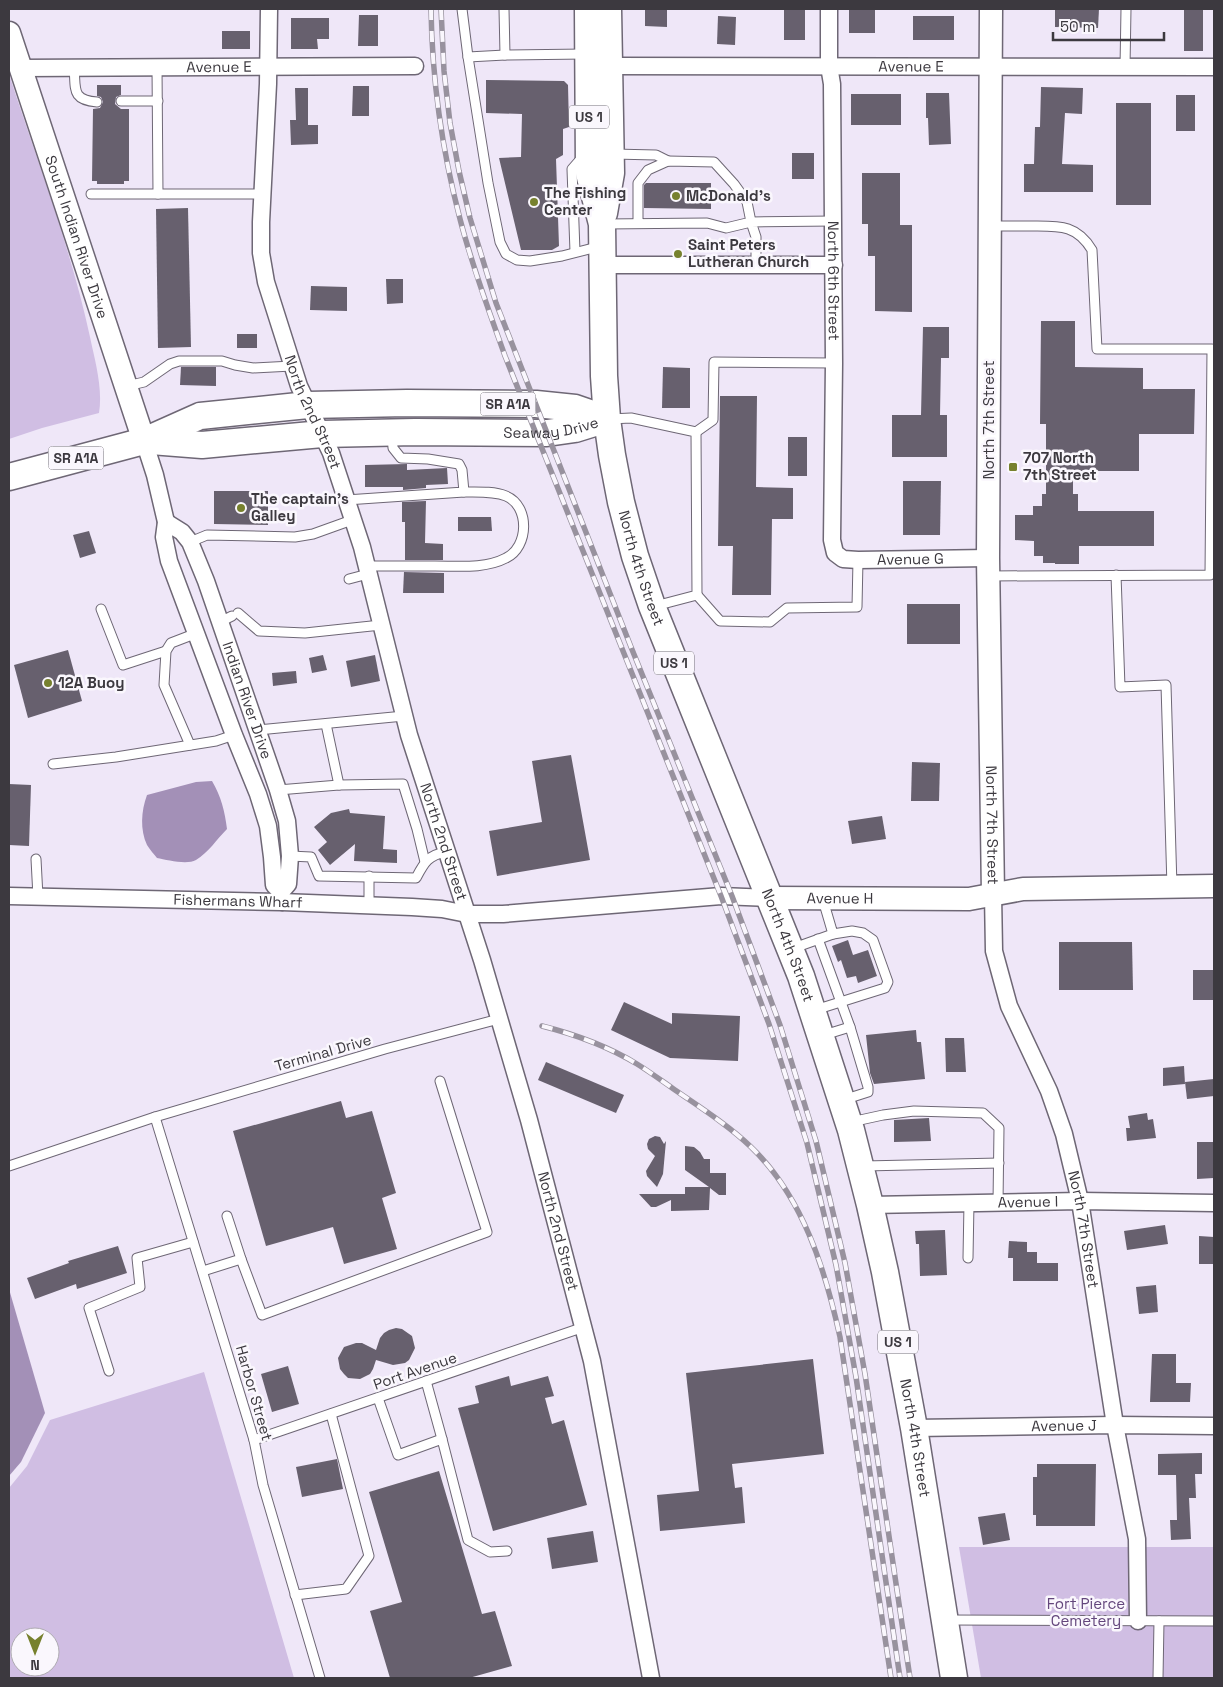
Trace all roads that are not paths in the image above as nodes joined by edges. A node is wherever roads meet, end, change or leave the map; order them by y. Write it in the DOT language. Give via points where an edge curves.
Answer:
graph roads {
  1 [pos="269,9"];
  2 [pos="462,9"];
  3 [pos="504,9"];
  4 [pos="588,9"];
  5 [pos="608,9"];
  6 [pos="829,9"];
  7 [pos="991,9"];
  8 [pos="1126,9"];
  9 [pos="9,33"];
  10 [pos="505,55"];
  11 [pos="468,57"];
  12 [pos="598,60"];
  13 [pos="268,66"];
  14 [pos="416,66"];
  15 [pos="829,66"];
  16 [pos="157,67"];
  17 [pos="990,67"];
  18 [pos="1125,67"];
  19 [pos="1214,67"];
  20 [pos="21,68"];
  21 [pos="74,68"];
  22 [pos="121,101"];
  23 [pos="158,101"];
  24 [pos="97,102"];
  25 [pos="600,158"];
  26 [pos="668,161"];
  27 [pos="91,194"];
  28 [pos="158,194"];
  29 [pos="261,194"];
  30 [pos="834,221"];
  31 [pos="592,222"];
  32 [pos="751,222"];
  33 [pos="638,223"];
  34 [pos="990,226"];
  35 [pos="576,252"];
  36 [pos="834,264"];
  37 [pos="756,265"];
  38 [pos="834,363"];
  39 [pos="292,366"];
  40 [pos="126,386"];
  41 [pos="308,405"];
  42 [pos="607,419"];
  43 [pos="392,432"];
  44 [pos="696,432"];
  45 [pos="322,434"];
  46 [pos="144,441"];
  47 [pos="9,477"];
  48 [pos="464,492"];
  49 [pos="346,500"];
  50 [pos="352,520"];
  51 [pos="166,522"];
  52 [pos="190,542"];
  53 [pos="835,553"];
  54 [pos="858,560"];
  55 [pos="988,567"];
  56 [pos="367,570"];
  57 [pos="1116,575"];
  58 [pos="349,579"];
  59 [pos="697,595"];
  60 [pos="652,606"];
  61 [pos="101,609"];
  62 [pos="230,617"];
  63 [pos="381,625"];
  64 [pos="197,633"];
  65 [pos="166,651"];
  66 [pos="404,716"];
  67 [pos="326,724"];
  68 [pos="258,730"];
  69 [pos="234,735"];
  70 [pos="190,745"];
  71 [pos="53,764"];
  72 [pos="339,785"];
  73 [pos="278,790"];
  74 [pos="446,852"];
  75 [pos="290,856"];
  76 [pos="36,859"];
  77 [pos="425,862"];
  78 [pos="369,876"];
  79 [pos="1214,886"];
  80 [pos="1172,887"];
  81 [pos="993,894"];
  82 [pos="9,896"];
  83 [pos="38,896"];
  84 [pos="282,897"];
  85 [pos="822,897"];
  86 [pos="770,898"];
  87 [pos="369,906"];
  88 [pos="467,914"];
  89 [pos="833,934"];
  90 [pos="818,939"];
  91 [pos="790,949"];
  92 [pos="841,1002"];
  93 [pos="812,1012"];
  94 [pos="499,1019"];
  95 [pos="850,1027"];
  96 [pos="821,1036"];
  97 [pos="440,1081"];
  98 [pos="845,1112"];
  99 [pos="155,1117"];
  100 [pos="999,1163"];
  101 [pos="9,1166"];
  102 [pos="860,1166"];
  103 [pos="1080,1201"];
  104 [pos="969,1203"];
  105 [pos="998,1203"];
  106 [pos="1214,1203"];
  107 [pos="870,1204"];
  108 [pos="227,1216"];
  109 [pos="193,1242"];
  110 [pos="968,1258"];
  111 [pos="241,1259"];
  112 [pos="203,1271"];
  113 [pos="584,1327"];
  114 [pos="109,1371"];
  115 [pos="426,1382"];
  116 [pos="378,1398"];
  117 [pos="331,1414"];
  118 [pos="1115,1426"];
  119 [pos="1214,1426"];
  120 [pos="914,1428"];
  121 [pos="442,1439"];
  122 [pos="254,1440"];
  123 [pos="507,1552"];
  124 [pos="295,1595"];
  125 [pos="944,1620"];
  126 [pos="1138,1621"];
  127 [pos="1159,1621"];
  128 [pos="1214,1622"];
  129 [pos="320,1678"];
  130 [pos="651,1678"];
  131 [pos="954,1678"];
  132 [pos="1158,1678"];
  1 -- 13 [label="street, North 2nd Street"];
  2 -- 11 [label="lane"];
  3 -- 10 [label="lane"];
  4 -- 12 [label="main road, North 4th Street / US 1"];
  5 -- 12 [label="main road, North 4th Street / US 1"];
  6 -- 15 [label="street, North 6th Street"];
  7 -- 17 [label="street, North 7th Street"];
  8 -- 18 [label="lane"];
  9 -- 20 [label="street, South Indian River Drive"];
  10 -- 11 [label="lane"];
  10 -- 12 [label="lane"];
  11 -- 35 [label="lane" via="488,183 500,242 506,254 517,260 530,261"];
  12 -- 15 [label="street, Avenue E"];
  12 -- 25 [label="main road, North 4th Street / US 1"];
  13 -- 14 [label="street, Avenue E"];
  13 -- 16 [label="street, Avenue E"];
  13 -- 29 [label="street, North 2nd Street"];
  15 -- 17 [label="street, Avenue E"];
  15 -- 30 [label="street, North 6th Street"];
  16 -- 21 [label="street, Avenue E"];
  16 -- 23 [label="lane"];
  17 -- 18 [label="street, Avenue E"];
  17 -- 34 [label="street, North 7th Street"];
  18 -- 19 [label="street, Avenue E"];
  20 -- 21 [label="street, Avenue E"];
  20 -- 40 [label="street, South Indian River Drive"];
  21 -- 24 [label="lane" via="76,92 80,98"];
  22 -- 23 [label="lane"];
  23 -- 28 [label="lane"];
  25 -- 26 [label="lane" via="656,155"];
  25 -- 31 [label="main road, North 4th Street / US 1" via="611,172"];
  25 -- 31 [label="lane" via="579,162 572,169"];
  26 -- 32 [label="lane" via="714,162 747,202"];
  26 -- 33 [label="lane" via="648,170 638,183"];
  27 -- 28 [label="lane"];
  28 -- 29 [label="lane"];
  29 -- 39 [label="street, North 2nd Street" via="261,253 266,282"];
  30 -- 32 [label="lane"];
  30 -- 36 [label="street, North 6th Street"];
  31 -- 33 [label="lane"];
  31 -- 35 [label="lane"];
  31 -- 35 [label="lane"];
  31 -- 37 [label="street"];
  31 -- 42 [label="main road, North 4th Street / US 1"];
  32 -- 33 [label="lane" via="726,228 707,223"];
  32 -- 37 [label="lane" via="756,238"];
  34 -- 55 [label="street, North 7th Street"];
  34 -- 57 [label="lane" via="1060,226 1085,239 1092,250 1097,349 1212,349 1210,575"];
  36 -- 37 [label="street"];
  36 -- 38 [label="street, North 6th Street"];
  38 -- 44 [label="lane" via="714,362 713,420"];
  38 -- 53 [label="street, North 6th Street" via="832,540"];
  39 -- 40 [label="lane" via="253,368 222,361 179,361 144,382"];
  39 -- 41 [label="street, North 2nd Street"];
  40 -- 46 [label="street, South Indian River Drive"];
  41 -- 42 [label="main road, Seaway Drive / SR A1A" via="536,404 575,408"];
  41 -- 45 [label="street, North 2nd Street"];
  41 -- 46 [label="main road, Seaway Drive / SR A1A" via="200,416"];
  42 -- 43 [label="main road, Seaway Drive / SR A1A" via="547,433"];
  42 -- 44 [label="lane" via="631,418"];
  42 -- 60 [label="main road, North 4th Street / US 1" via="621,502"];
  43 -- 45 [label="main road, Seaway Drive / SR A1A"];
  43 -- 48 [label="lane" via="393,448 401,458 458,464 462,470"];
  44 -- 59 [label="lane"];
  45 -- 46 [label="main road, Seaway Drive / SR A1A" via="202,445"];
  45 -- 49 [label="street, North 2nd Street"];
  46 -- 47 [label="main road, Seaway Drive / SR A1A"];
  46 -- 51 [label="street, Indian River Drive"];
  48 -- 49 [label="lane"];
  48 -- 56 [label="lane" via="505,495 521,510 521,543 508,558 487,565"];
  49 -- 50 [label="street, North 2nd Street"];
  50 -- 52 [label="lane" via="295,537 207,535"];
  50 -- 56 [label="street, North 2nd Street"];
  51 -- 52 [label="street, Indian River Drive" via="182,532"];
  51 -- 64 [label="street, Indian River Drive" via="166,551"];
  52 -- 62 [label="street, Indian River Drive" via="206,581"];
  53 -- 54 [label="street, Avenue G"];
  54 -- 55 [label="street, Avenue G"];
  54 -- 59 [label="lane" via="858,607 787,608 770,622 720,621"];
  55 -- 57 [label="lane"];
  55 -- 81 [label="street, North 7th Street"];
  56 -- 58 [label="lane"];
  56 -- 63 [label="street, North 2nd Street"];
  57 -- 80 [label="lane" via="1120,687 1166,685"];
  59 -- 60 [label="lane"];
  60 -- 86 [label="main road, North 4th Street / US 1"];
  61 -- 65 [label="lane" via="122,665"];
  62 -- 63 [label="lane" via="259,631 305,633"];
  62 -- 68 [label="street, Indian River Drive"];
  63 -- 66 [label="street, North 2nd Street"];
  64 -- 65 [label="lane" via="171,643"];
  64 -- 69 [label="street, Indian River Drive"];
  65 -- 70 [label="lane" via="164,685"];
  66 -- 67 [label="lane"];
  66 -- 74 [label="street, North 2nd Street"];
  67 -- 68 [label="lane"];
  67 -- 72 [label="lane"];
  68 -- 73 [label="street, Indian River Drive"];
  69 -- 70 [label="lane"];
  69 -- 84 [label="street, Indian River Drive" via="268,826 274,885"];
  70 -- 71 [label="lane"];
  72 -- 73 [label="lane"];
  72 -- 77 [label="lane" via="403,784"];
  73 -- 75 [label="street, Indian River Drive" via="287,821"];
  74 -- 77 [label="lane"];
  74 -- 88 [label="street, North 2nd Street"];
  75 -- 78 [label="lane" via="311,857 319,876"];
  75 -- 84 [label="street, Indian River Drive" via="288,884"];
  76 -- 83 [label="lane"];
  77 -- 78 [label="lane" via="416,878"];
  78 -- 87 [label="lane"];
  79 -- 80 [label="street, Avenue H"];
  80 -- 81 [label="street, Avenue H" via="1023,889"];
  81 -- 85 [label="street, Avenue H" via="969,899"];
  81 -- 103 [label="street, North 7th Street" via="994,951 1009,1006 1049,1091 1064,1134"];
  82 -- 83 [label="street, Fishermans Wharf"];
  83 -- 84 [label="street, Fishermans Wharf"];
  84 -- 87 [label="street, Fishermans Wharf"];
  85 -- 86 [label="street, Avenue H"];
  85 -- 89 [label="lane"];
  86 -- 88 [label="street, Avenue H" via="721,896 503,914"];
  86 -- 91 [label="main road, North 4th Street / US 1"];
  87 -- 88 [label="street, Fishermans Wharf" via="442,909"];
  88 -- 94 [label="street, North 2nd Street"];
  89 -- 90 [label="lane"];
  89 -- 92 [label="lane" via="852,931 873,940 888,982 885,988"];
  90 -- 91 [label="lane"];
  90 -- 92 [label="lane"];
  91 -- 93 [label="main road, North 4th Street / US 1"];
  92 -- 93 [label="lane"];
  92 -- 95 [label="lane"];
  93 -- 96 [label="main road, North 4th Street / US 1"];
  94 -- 99 [label="lane, Terminal Drive"];
  94 -- 113 [label="street, North 2nd Street"];
  95 -- 96 [label="lane"];
  95 -- 98 [label="lane" via="868,1092"];
  96 -- 98 [label="main road, North 4th Street / US 1"];
  97 -- 111 [label="lane" via="488,1232 262,1315"];
  98 -- 100 [label="lane" via="983,1113 999,1128"];
  98 -- 102 [label="main road, North 4th Street / US 1"];
  99 -- 101 [label="lane, Terminal Drive"];
  99 -- 109 [label="lane, Harbor Street"];
  100 -- 102 [label="lane"];
  100 -- 105 [label="lane"];
  102 -- 107 [label="main road, North 4th Street / US 1"];
  103 -- 105 [label="street, Avenue I"];
  103 -- 106 [label="street, Avenue I"];
  103 -- 118 [label="street, North 7th Street"];
  104 -- 105 [label="street, Avenue I"];
  104 -- 107 [label="street, Avenue I"];
  104 -- 110 [label="lane"];
  107 -- 120 [label="main road, North 4th Street / US 1"];
  108 -- 111 [label="lane"];
  109 -- 112 [label="lane, Harbor Street"];
  109 -- 114 [label="lane" via="137,1258 140,1287 89,1308"];
  111 -- 112 [label="lane"];
  112 -- 122 [label="lane, Harbor Street"];
  113 -- 115 [label="lane, Port Avenue"];
  113 -- 130 [label="street, North 2nd Street"];
  115 -- 116 [label="lane, Port Avenue"];
  115 -- 121 [label="lane"];
  116 -- 117 [label="lane, Port Avenue"];
  116 -- 121 [label="lane" via="398,1455"];
  117 -- 122 [label="lane, Port Avenue"];
  117 -- 124 [label="lane" via="368,1556 346,1589"];
  118 -- 119 [label="street, Avenue J"];
  118 -- 120 [label="street, Avenue J"];
  118 -- 126 [label="street, North 7th Street" via="1137,1539"];
  120 -- 125 [label="main road, North 4th Street / US 1"];
  121 -- 123 [label="lane" via="468,1540 490,1552"];
  122 -- 124 [label="lane, Harbor Street" via="263,1485"];
  124 -- 129 [label="lane, Harbor Street"];
  125 -- 126 [label="lane"];
  125 -- 131 [label="main road, North 4th Street / US 1"];
  126 -- 127 [label="lane"];
  127 -- 128 [label="lane"];
  127 -- 132 [label="lane"];
}
